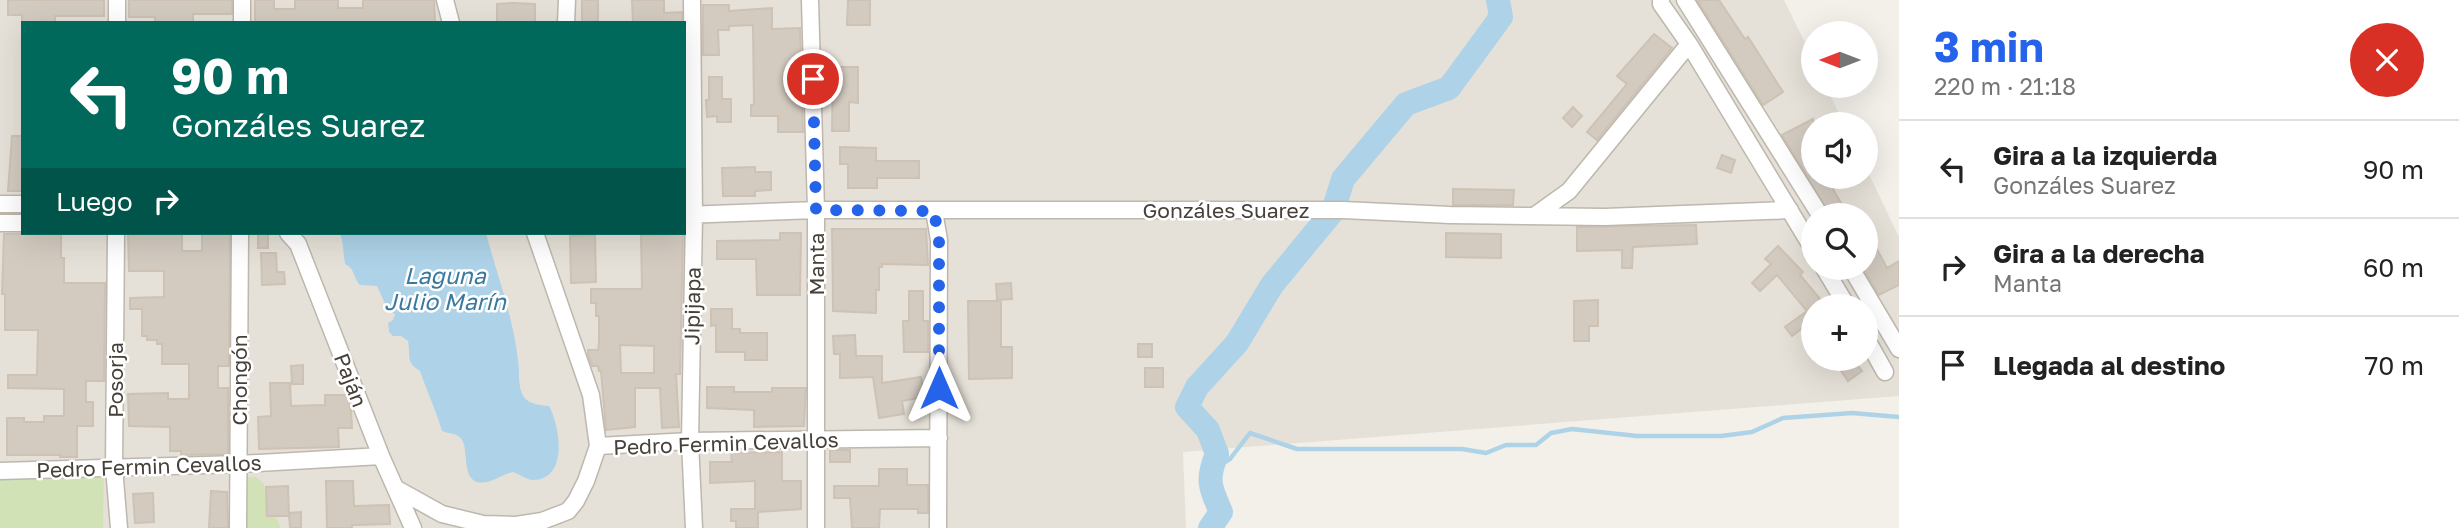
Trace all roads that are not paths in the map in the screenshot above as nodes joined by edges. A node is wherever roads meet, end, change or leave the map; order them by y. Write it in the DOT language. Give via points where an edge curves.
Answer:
graph roads {
  1 [pos="117,0"];
  2 [pos="242,0"];
  3 [pos="445,0"];
  4 [pos="567,0"];
  5 [pos="692,0"];
  6 [pos="810,0"];
  7 [pos="1661,0"];
  8 [pos="1685,0"];
  9 [pos="117,21"];
  10 [pos="242,21"];
  11 [pos="450,21"];
  12 [pos="566,21"];
  13 [pos="1689,44"];
  14 [pos="1812,203"];
  15 [pos="0,204"];
  16 [pos="21,204"];
  17 [pos="816,210"];
  18 [pos="1790,210"];
  19 [pos="934,211"];
  20 [pos="689,215"];
  21 [pos="1534,216"];
  22 [pos="0,223"];
  23 [pos="21,223"];
  24 [pos="1801,229"];
  25 [pos="116,235"];
  26 [pos="240,235"];
  27 [pos="290,235"];
  28 [pos="536,235"];
  29 [pos="1858,280"];
  30 [pos="1899,349"];
  31 [pos="1878,359"];
  32 [pos="1885,372"];
  33 [pos="939,438"];
  34 [pos="817,440"];
  35 [pos="690,442"];
  36 [pos="598,446"];
  37 [pos="381,456"];
  38 [pos="239,464"];
  39 [pos="114,467"];
  40 [pos="0,471"];
  41 [pos="397,488"];
  42 [pos="568,511"];
  43 [pos="119,528"];
  44 [pos="238,528"];
  45 [pos="413,528"];
  46 [pos="568,528"];
  47 [pos="694,528"];
  48 [pos="816,528"];
  49 [pos="939,528"];
  1 -- 9 [label="street"];
  2 -- 10 [label="street"];
  3 -- 11 [label="street"];
  4 -- 12 [label="street"];
  5 -- 20 [label="street, Jipijapa"];
  6 -- 17 [label="street, Manta"];
  7 -- 13 [label="street"];
  8 -- 14 [label="street"];
  13 -- 18 [label="street"];
  13 -- 21 [label="street" via="1569,191"];
  15 -- 16 [label="street"];
  17 -- 19 [label="street, Gonzáles Suarez"];
  17 -- 20 [label="street, Gonzáles Suarez"];
  17 -- 34 [label="street, Manta"];
  18 -- 21 [label="street, Gonzáles Suarez"];
  18 -- 24 [label="street"];
  19 -- 21 [label="street, Gonzáles Suarez" via="1343,210"];
  19 -- 33 [label="street" via="939,240"];
  20 -- 35 [label="street, Jipijapa"];
  22 -- 23 [label="street"];
  25 -- 39 [label="street, Posorja"];
  26 -- 38 [label="street, Chongón"];
  27 -- 37 [label="street, Paján" via="298,244"];
  28 -- 36 [label="street" via="591,395"];
  29 -- 30 [label="street"];
  31 -- 32 [label="street"];
  33 -- 34 [label="street, Pedro Fermin Cevallos"];
  33 -- 49 [label="street"];
  34 -- 35 [label="street, Pedro Fermin Cevallos"];
  34 -- 48 [label="street, Manta"];
  35 -- 36 [label="street, Pedro Fermin Cevallos"];
  35 -- 47 [label="street, Jipijapa"];
  36 -- 42 [label="street, Pedro Fermin Cevallos" via="586,481"];
  37 -- 38 [label="street, Pedro Fermin Cevallos"];
  37 -- 41 [label="street, Paján"];
  38 -- 39 [label="street, Pedro Fermin Cevallos"];
  38 -- 44 [label="street, Chongón"];
  39 -- 40 [label="street, Pedro Fermin Cevallos"];
  39 -- 43 [label="street, Posorja"];
  41 -- 42 [label="street" via="442,514 483,524 516,525"];
  41 -- 45 [label="street, Paján"];
  42 -- 46 [label="street"];
}
